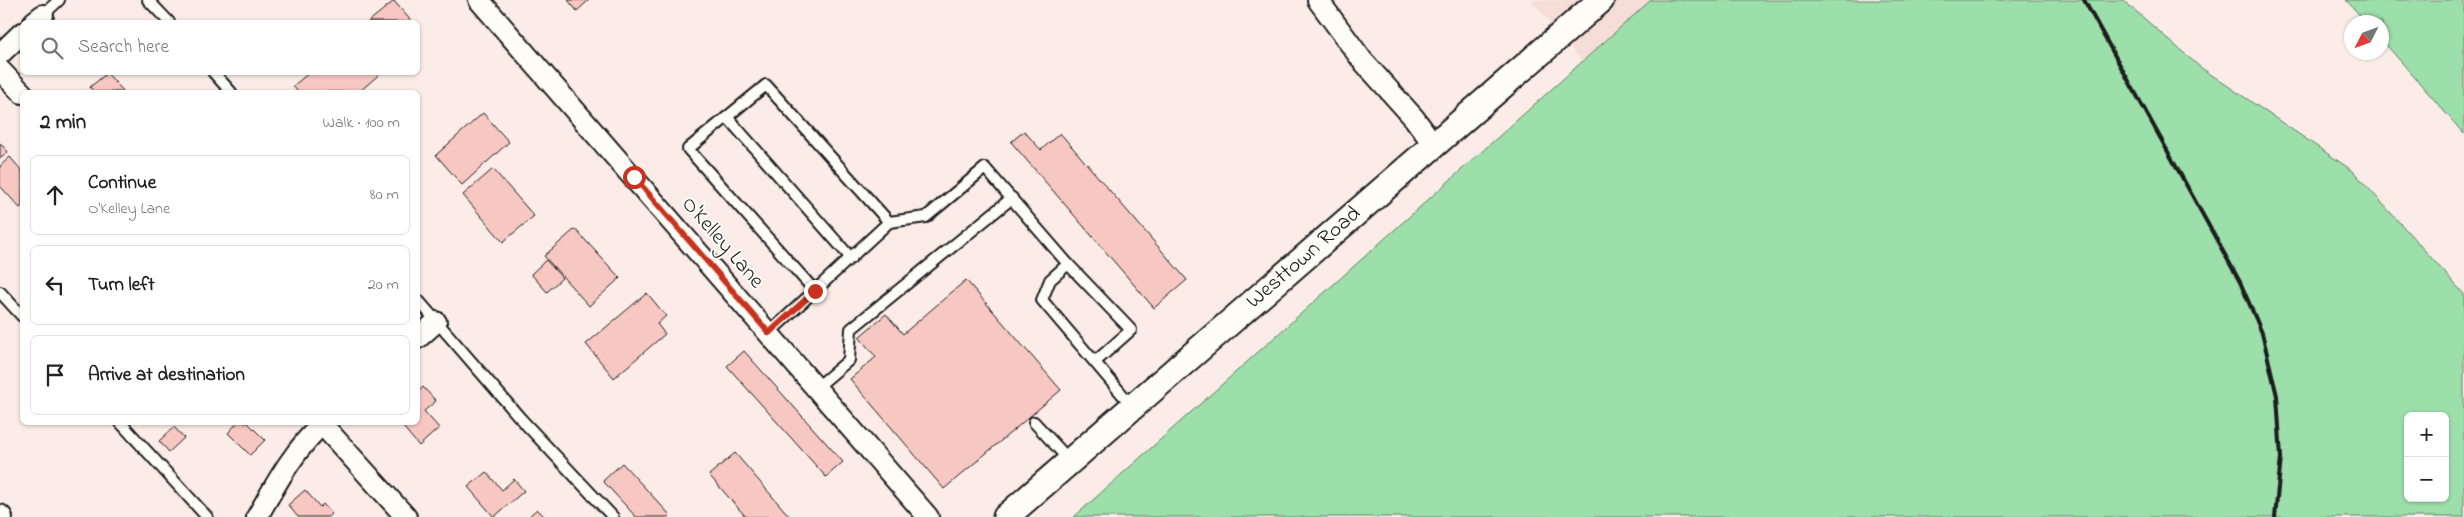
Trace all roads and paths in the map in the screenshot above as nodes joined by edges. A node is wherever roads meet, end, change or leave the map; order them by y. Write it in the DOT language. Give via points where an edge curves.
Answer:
graph roads {
  1 [pos="58,0"];
  2 [pos="148,0"];
  3 [pos="479,0"];
  4 [pos="1318,0"];
  5 [pos="1601,0"];
  6 [pos="39,19"];
  7 [pos="167,20"];
  8 [pos="20,35"];
  9 [pos="0,54"];
  10 [pos="0,70"];
  11 [pos="216,75"];
  12 [pos="229,90"];
  13 [pos="20,91"];
  14 [pos="727,117"];
  15 [pos="1434,145"];
  16 [pos="1012,198"];
  17 [pos="889,222"];
  18 [pos="850,258"];
  19 [pos="1068,264"];
  20 [pos="815,291"];
  21 [pos="0,292"];
  22 [pos="420,302"];
  23 [pos="20,314"];
  24 [pos="436,322"];
  25 [pos="769,333"];
  26 [pos="420,336"];
  27 [pos="1096,362"];
  28 [pos="816,388"];
  29 [pos="1133,407"];
  30 [pos="1034,422"];
  31 [pos="123,425"];
  32 [pos="320,425"];
  33 [pos="324,425"];
  34 [pos="1070,461"];
  35 [pos="207,517"];
  36 [pos="256,517"];
  37 [pos="406,517"];
  38 [pos="613,517"];
  39 [pos="928,517"];
  40 [pos="1006,517"];
  1 -- 6 [label="lane"];
  2 -- 7 [label="lane"];
  3 -- 25 [label="street, O'Kelley Lane"];
  4 -- 15 [label="street" via="1362,60"];
  5 -- 15 [label="street, Westtown Road"];
  8 -- 9 [label="street"];
  10 -- 13 [label="street"];
  11 -- 12 [label="lane"];
  14 -- 17 [label="lane" via="766,85"];
  14 -- 18 [label="lane"];
  14 -- 20 [label="lane" via="688,149"];
  15 -- 29 [label="street, Westtown Road"];
  16 -- 17 [label="lane" via="985,168 926,217"];
  16 -- 19 [label="lane"];
  16 -- 28 [label="lane" via="851,329 849,360"];
  17 -- 18 [label="lane"];
  18 -- 20 [label="lane"];
  19 -- 27 [label="lane" via="1050,280 1042,300"];
  19 -- 27 [label="lane" via="1131,330"];
  20 -- 25 [label="lane"];
  21 -- 23 [label="lane"];
  22 -- 24 [label="lane"];
  24 -- 26 [label="street"];
  24 -- 38 [label="lane"];
  25 -- 28 [label="street, O'Kelley Lane"];
  27 -- 29 [label="lane"];
  28 -- 39 [label="street, O'Kelley Lane"];
  29 -- 34 [label="street, Westtown Road"];
  30 -- 34 [label="lane"];
  31 -- 35 [label="lane"];
  32 -- 36 [label="street" via="292,456"];
  33 -- 37 [label="street"];
  34 -- 40 [label="street, Westtown Road"];
}
